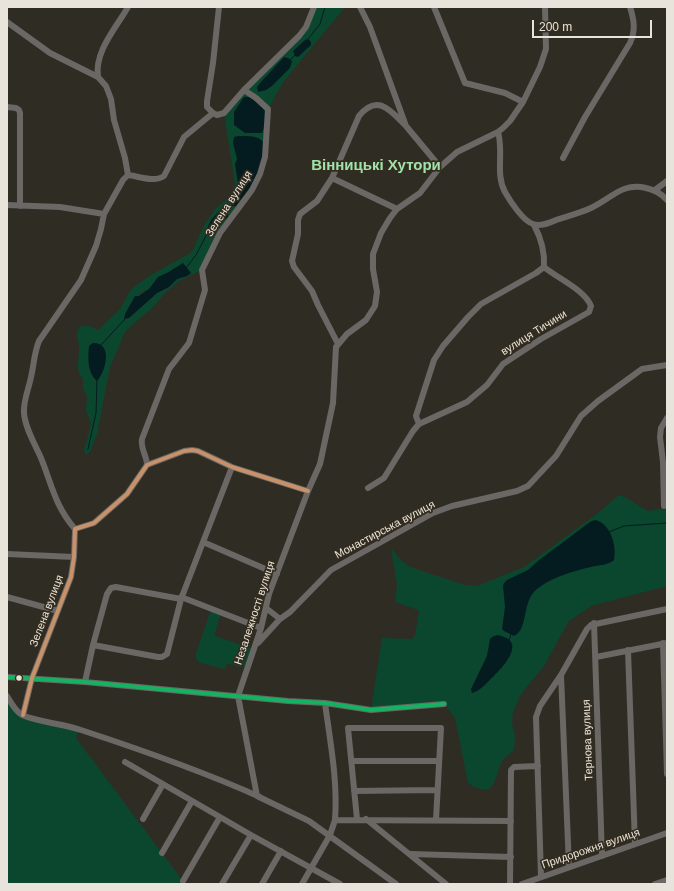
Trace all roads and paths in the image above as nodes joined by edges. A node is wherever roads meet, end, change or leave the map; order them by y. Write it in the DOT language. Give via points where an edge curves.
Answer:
graph roads {
  1 [pos="128,7"];
  2 [pos="219,7"];
  3 [pos="314,7"];
  4 [pos="360,7"];
  5 [pos="434,7"];
  6 [pos="630,7"];
  7 [pos="547,8"];
  8 [pos="7,22"];
  9 [pos="98,77"];
  10 [pos="244,90"];
  11 [pos="523,102"];
  12 [pos="7,107"];
  13 [pos="213,113"];
  14 [pos="406,126"];
  15 [pos="498,132"];
  16 [pos="563,158"];
  17 [pos="440,167"];
  18 [pos="128,175"];
  19 [pos="332,178"];
  20 [pos="667,181"];
  21 [pos="655,190"];
  22 [pos="667,200"];
  23 [pos="7,206"];
  24 [pos="20,206"];
  25 [pos="397,209"];
  26 [pos="104,214"];
  27 [pos="534,225"];
  28 [pos="544,267"];
  29 [pos="338,344"];
  30 [pos="667,365"];
  31 [pos="667,418"];
  32 [pos="419,424"];
  33 [pos="148,465"];
  34 [pos="232,467"];
  35 [pos="368,488"];
  36 [pos="308,491"];
  37 [pos="664,506"];
  38 [pos="75,529"];
  39 [pos="203,542"];
  40 [pos="7,554"];
  41 [pos="74,557"];
  42 [pos="277,574"];
  43 [pos="7,597"];
  44 [pos="181,598"];
  45 [pos="266,608"];
  46 [pos="667,608"];
  47 [pos="58,611"];
  48 [pos="280,619"];
  49 [pos="594,623"];
  50 [pos="261,628"];
  51 [pos="665,643"];
  52 [pos="256,644"];
  53 [pos="93,645"];
  54 [pos="628,650"];
  55 [pos="596,657"];
  56 [pos="561,675"];
  57 [pos="7,677"];
  58 [pos="32,678"];
  59 [pos="85,682"];
  60 [pos="7,696"];
  61 [pos="238,696"];
  62 [pos="325,703"];
  63 [pos="444,704"];
  64 [pos="22,715"];
  65 [pos="352,761"];
  66 [pos="439,761"];
  67 [pos="125,762"];
  68 [pos="538,766"];
  69 [pos="667,774"];
  70 [pos="163,784"];
  71 [pos="437,790"];
  72 [pos="354,792"];
  73 [pos="257,796"];
  74 [pos="192,801"];
  75 [pos="220,817"];
  76 [pos="143,819"];
  77 [pos="357,819"];
  78 [pos="366,819"];
  79 [pos="335,820"];
  80 [pos="436,820"];
  81 [pos="511,821"];
  82 [pos="667,833"];
  83 [pos="251,835"];
  84 [pos="330,835"];
  85 [pos="635,844"];
  86 [pos="281,851"];
  87 [pos="162,853"];
  88 [pos="411,854"];
  89 [pos="602,856"];
  90 [pos="511,857"];
  91 [pos="569,867"];
  92 [pos="312,868"];
  93 [pos="541,877"];
  94 [pos="667,880"];
  95 [pos="183,881"];
  96 [pos="222,884"];
  97 [pos="262,884"];
  98 [pos="302,884"];
  99 [pos="340,884"];
  100 [pos="396,884"];
  101 [pos="446,884"];
  102 [pos="510,884"];
  103 [pos="522,884"];
  104 [pos="655,884"];
  1 -- 9 [label="street" via="99,56"];
  2 -- 13 [label="street" via="207,101"];
  3 -- 10 [label="street" via="300,36"];
  4 -- 14 [label="street" via="370,26"];
  5 -- 11 [label="street" via="465,83 505,93"];
  6 -- 16 [label="street" via="634,24 630,43"];
  7 -- 11 [label="street" via="546,49"];
  8 -- 9 [label="street" via="50,53"];
  9 -- 18 [label="street" via="110,94"];
  10 -- 13 [label="street" via="224,113"];
  10 -- 33 [label="street, Зелена вулиця" via="268,109 262,168 252,190 220,233 202,270 205,290 189,343 169,369 142,439"];
  11 -- 15 [label="street" via="510,121"];
  12 -- 24 [label="street" via="16,108 20,113"];
  13 -- 18 [label="street" via="184,136 161,178"];
  14 -- 17 [label="street"];
  14 -- 19 [label="street" via="383,106 373,105 365,109 359,116"];
  15 -- 17 [label="street" via="461,149"];
  15 -- 27 [label="street" via="501,146 500,178 505,192 526,221"];
  17 -- 25 [label="street" via="420,193"];
  18 -- 26 [label="street"];
  19 -- 25 [label="street"];
  19 -- 29 [label="street" via="317,201 300,214 292,261 312,291"];
  20 -- 21 [label="street"];
  21 -- 22 [label="street"];
  21 -- 27 [label="street" via="639,186 621,189 591,208 546,224"];
  23 -- 24 [label="street"];
  24 -- 26 [label="street" via="60,207"];
  25 -- 29 [label="street" via="383,228 373,254 377,292 373,310 366,320"];
  26 -- 38 [label="street" via="102,229 81,280 45,330 35,350 24,412 25,421 58,505"];
  27 -- 28 [label="street" via="543,250"];
  28 -- 32 [label="street" via="482,304 443,346 434,360 416,416"];
  28 -- 32 [label="street, вулиця Тичини" via="589,301 591,306 588,312 503,364 487,385 467,402"];
  29 -- 36 [label="street, Незалежності вулиця" via="332,408 320,464"];
  30 -- 48 [label="street, Монастирська вулиця" via="642,369 598,401 581,416 556,456 528,486 512,493 452,506 427,516 331,570"];
  31 -- 37 [label="street" via="661,428 660,437"];
  32 -- 35 [label="street" via="384,478"];
  33 -- 34 [label="street" via="192,450"];
  33 -- 38 [label="street" via="128,494 94,522"];
  34 -- 36 [label="street"];
  34 -- 39 [label="street"];
  36 -- 42 [label="street, Незалежності вулиця"];
  38 -- 41 [label="street, Зелена вулиця"];
  39 -- 42 [label="street"];
  39 -- 44 [label="street"];
  40 -- 41 [label="street"];
  41 -- 47 [label="street, Зелена вулиця" via="71,577"];
  42 -- 45 [label="street, Незалежності вулиця"];
  43 -- 47 [label="street"];
  44 -- 50 [label="street"];
  44 -- 53 [label="street" via="111,588 107,594"];
  44 -- 53 [label="street" via="165,656 158,657"];
  45 -- 48 [label="street"];
  45 -- 50 [label="street, Незалежності вулиця"];
  46 -- 49 [label="street"];
  47 -- 58 [label="street, Зелена вулиця"];
  48 -- 52 [label="street, Монастирська вулиця"];
  49 -- 55 [label="street, Тернова вулиця"];
  49 -- 56 [label="street" via="589,626"];
  50 -- 52 [label="street, Незалежності вулиця"];
  51 -- 54 [label="street"];
  51 -- 69 [label="street"];
  52 -- 61 [label="street, Незалежності вулиця"];
  53 -- 59 [label="street"];
  54 -- 55 [label="street"];
  54 -- 85 [label="street"];
  55 -- 89 [label="street, Тернова вулиця"];
  56 -- 68 [label="street" via="537,713"];
  56 -- 91 [label="street"];
  57 -- 58 [label="street"];
  58 -- 59 [label="street"];
  58 -- 64 [label="street, Зелена вулиця"];
  59 -- 61 [label="street"];
  60 -- 64 [label="street"];
  61 -- 62 [label="street"];
  61 -- 73 [label="street"];
  62 -- 63 [label="street" via="371,710"];
  62 -- 79 [label="street" via="333,760"];
  64 -- 73 [label="street" via="79,729 218,778"];
  65 -- 66 [label="street"];
  65 -- 66 [label="street" via="348,728 441,728"];
  65 -- 72 [label="street"];
  66 -- 71 [label="street"];
  67 -- 70 [label="street"];
  68 -- 81 [label="street" via="514,767 511,770"];
  68 -- 93 [label="street"];
  70 -- 74 [label="street"];
  70 -- 76 [label="street"];
  71 -- 72 [label="street"];
  71 -- 80 [label="street"];
  72 -- 77 [label="street"];
  73 -- 84 [label="street" via="302,817"];
  74 -- 75 [label="street"];
  74 -- 87 [label="street"];
  75 -- 83 [label="street"];
  75 -- 95 [label="street"];
  77 -- 78 [label="street"];
  77 -- 79 [label="street"];
  78 -- 80 [label="street"];
  78 -- 88 [label="street"];
  79 -- 84 [label="street"];
  80 -- 81 [label="street"];
  81 -- 90 [label="street"];
  82 -- 85 [label="street, Придорожня вулиця"];
  83 -- 86 [label="street"];
  83 -- 96 [label="street"];
  84 -- 92 [label="street"];
  84 -- 100 [label="street"];
  85 -- 89 [label="street, Придорожня вулиця"];
  86 -- 92 [label="street"];
  86 -- 97 [label="street"];
  88 -- 90 [label="street"];
  88 -- 101 [label="street"];
  89 -- 91 [label="street, Придорожня вулиця"];
  90 -- 102 [label="street"];
  91 -- 93 [label="street, Придорожня вулиця"];
  92 -- 98 [label="street"];
  92 -- 99 [label="street"];
  93 -- 103 [label="street, Придорожня вулиця"];
  94 -- 104 [label="street"];
}
